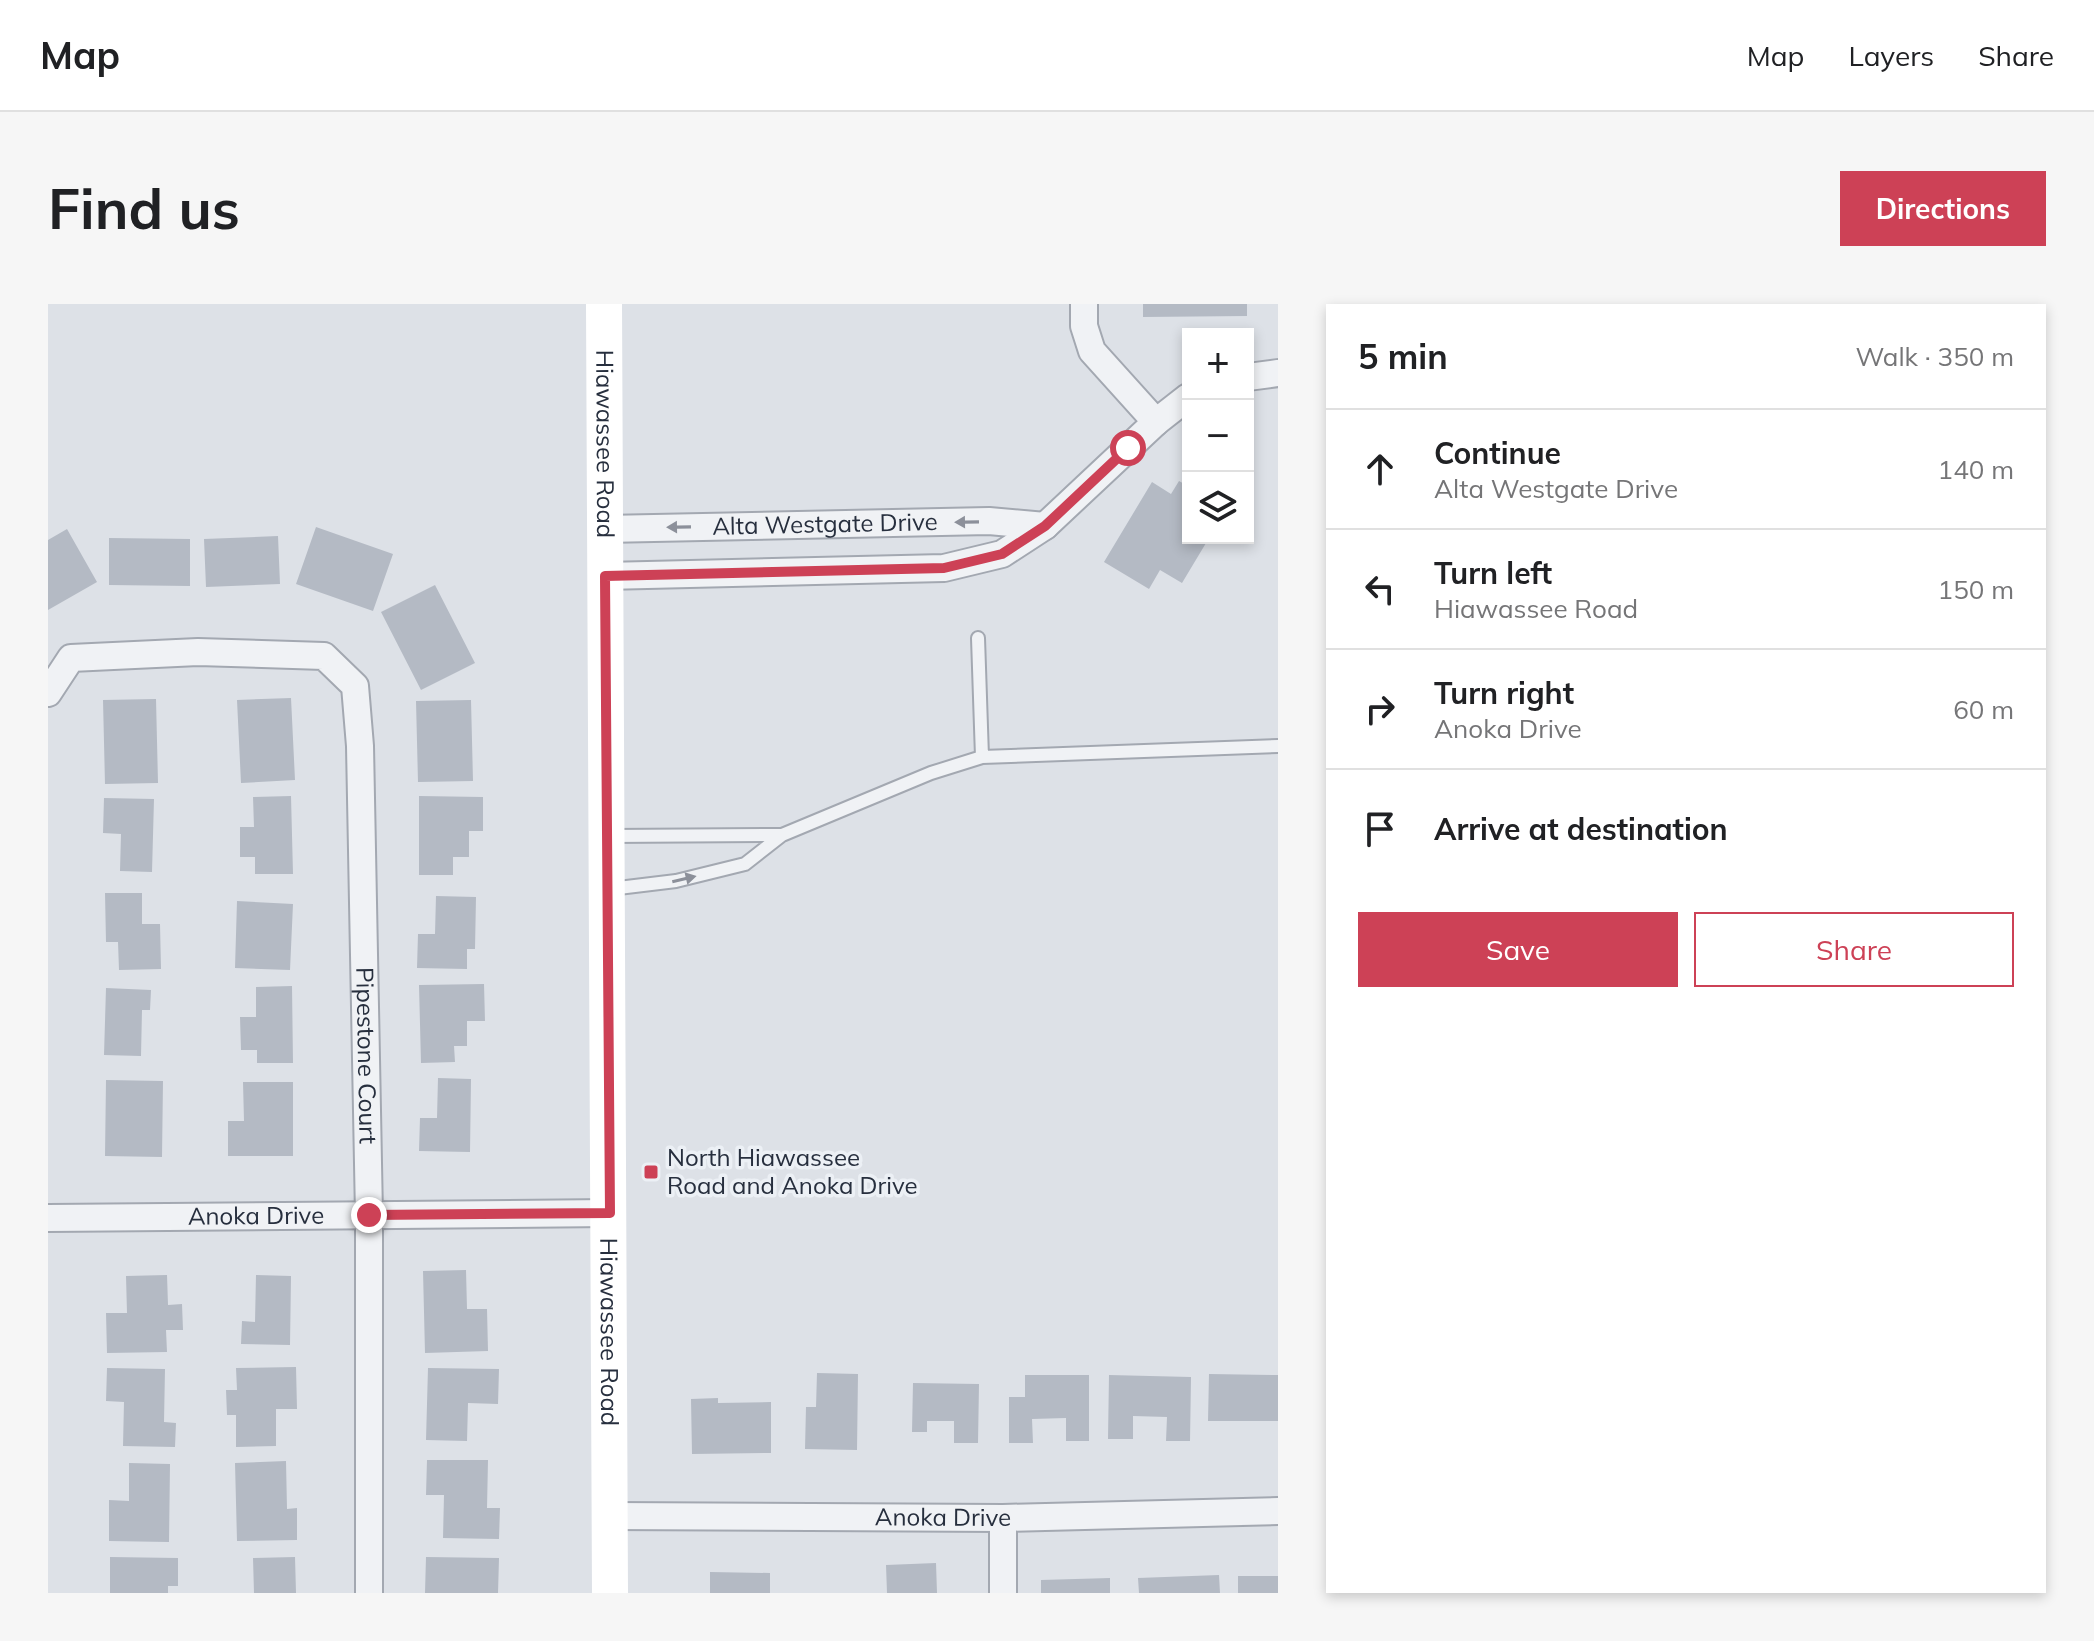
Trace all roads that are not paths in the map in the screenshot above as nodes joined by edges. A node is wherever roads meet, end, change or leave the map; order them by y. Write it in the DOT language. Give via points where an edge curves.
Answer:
graph roads {
  1 [pos="604,304"];
  2 [pos="1084,304"];
  3 [pos="1278,373"];
  4 [pos="1254,376"];
  5 [pos="1184,400"];
  6 [pos="1156,422"];
  7 [pos="1045,526"];
  8 [pos="605,529"];
  9 [pos="605,576"];
  10 [pos="978,638"];
  11 [pos="48,693"];
  12 [pos="1278,746"];
  13 [pos="982,757"];
  14 [pos="782,835"];
  15 [pos="608,836"];
  16 [pos="607,890"];
  17 [pos="610,1213"];
  18 [pos="369,1215"];
  19 [pos="48,1218"];
  20 [pos="1278,1511"];
  21 [pos="609,1516"];
  22 [pos="1003,1518"];
  23 [pos="369,1593"];
  24 [pos="610,1593"];
  25 [pos="1003,1593"];
  1 -- 8 [label="main road, Hiawassee Road"];
  2 -- 6 [label="street" via="1092,351"];
  3 -- 4 [label="street"];
  5 -- 6 [label="street, Alta Westgate Drive"];
  6 -- 7 [label="street, Alta Westgate Drive"];
  7 -- 8 [label="street, Alta Westgate Drive, one-way" via="989,521"];
  7 -- 9 [label="street, Alta Westgate Drive" via="1002,554 944,568"];
  8 -- 9 [label="main road, Hiawassee Road"];
  9 -- 15 [label="main road, Hiawassee Road"];
  10 -- 13 [label="lane"];
  11 -- 18 [label="street, Pipestone Court" via="71,658 198,652 324,656 355,686"];
  12 -- 13 [label="lane"];
  13 -- 14 [label="lane"];
  14 -- 15 [label="lane"];
  16 -- 14 [label="lane, one-way" via="745,864"];
  15 -- 16 [label="main road, Hiawassee Road"];
  16 -- 17 [label="main road, Hiawassee Road"];
  17 -- 18 [label="street, Anoka Drive"];
  17 -- 21 [label="main road, Hiawassee Road"];
  18 -- 19 [label="street, Anoka Drive"];
  18 -- 23 [label="street, Pipestone Court"];
  20 -- 22 [label="street, Anoka Drive"];
  21 -- 22 [label="street, Anoka Drive"];
  21 -- 24 [label="main road, Hiawassee Road"];
  22 -- 25 [label="street"];
}
